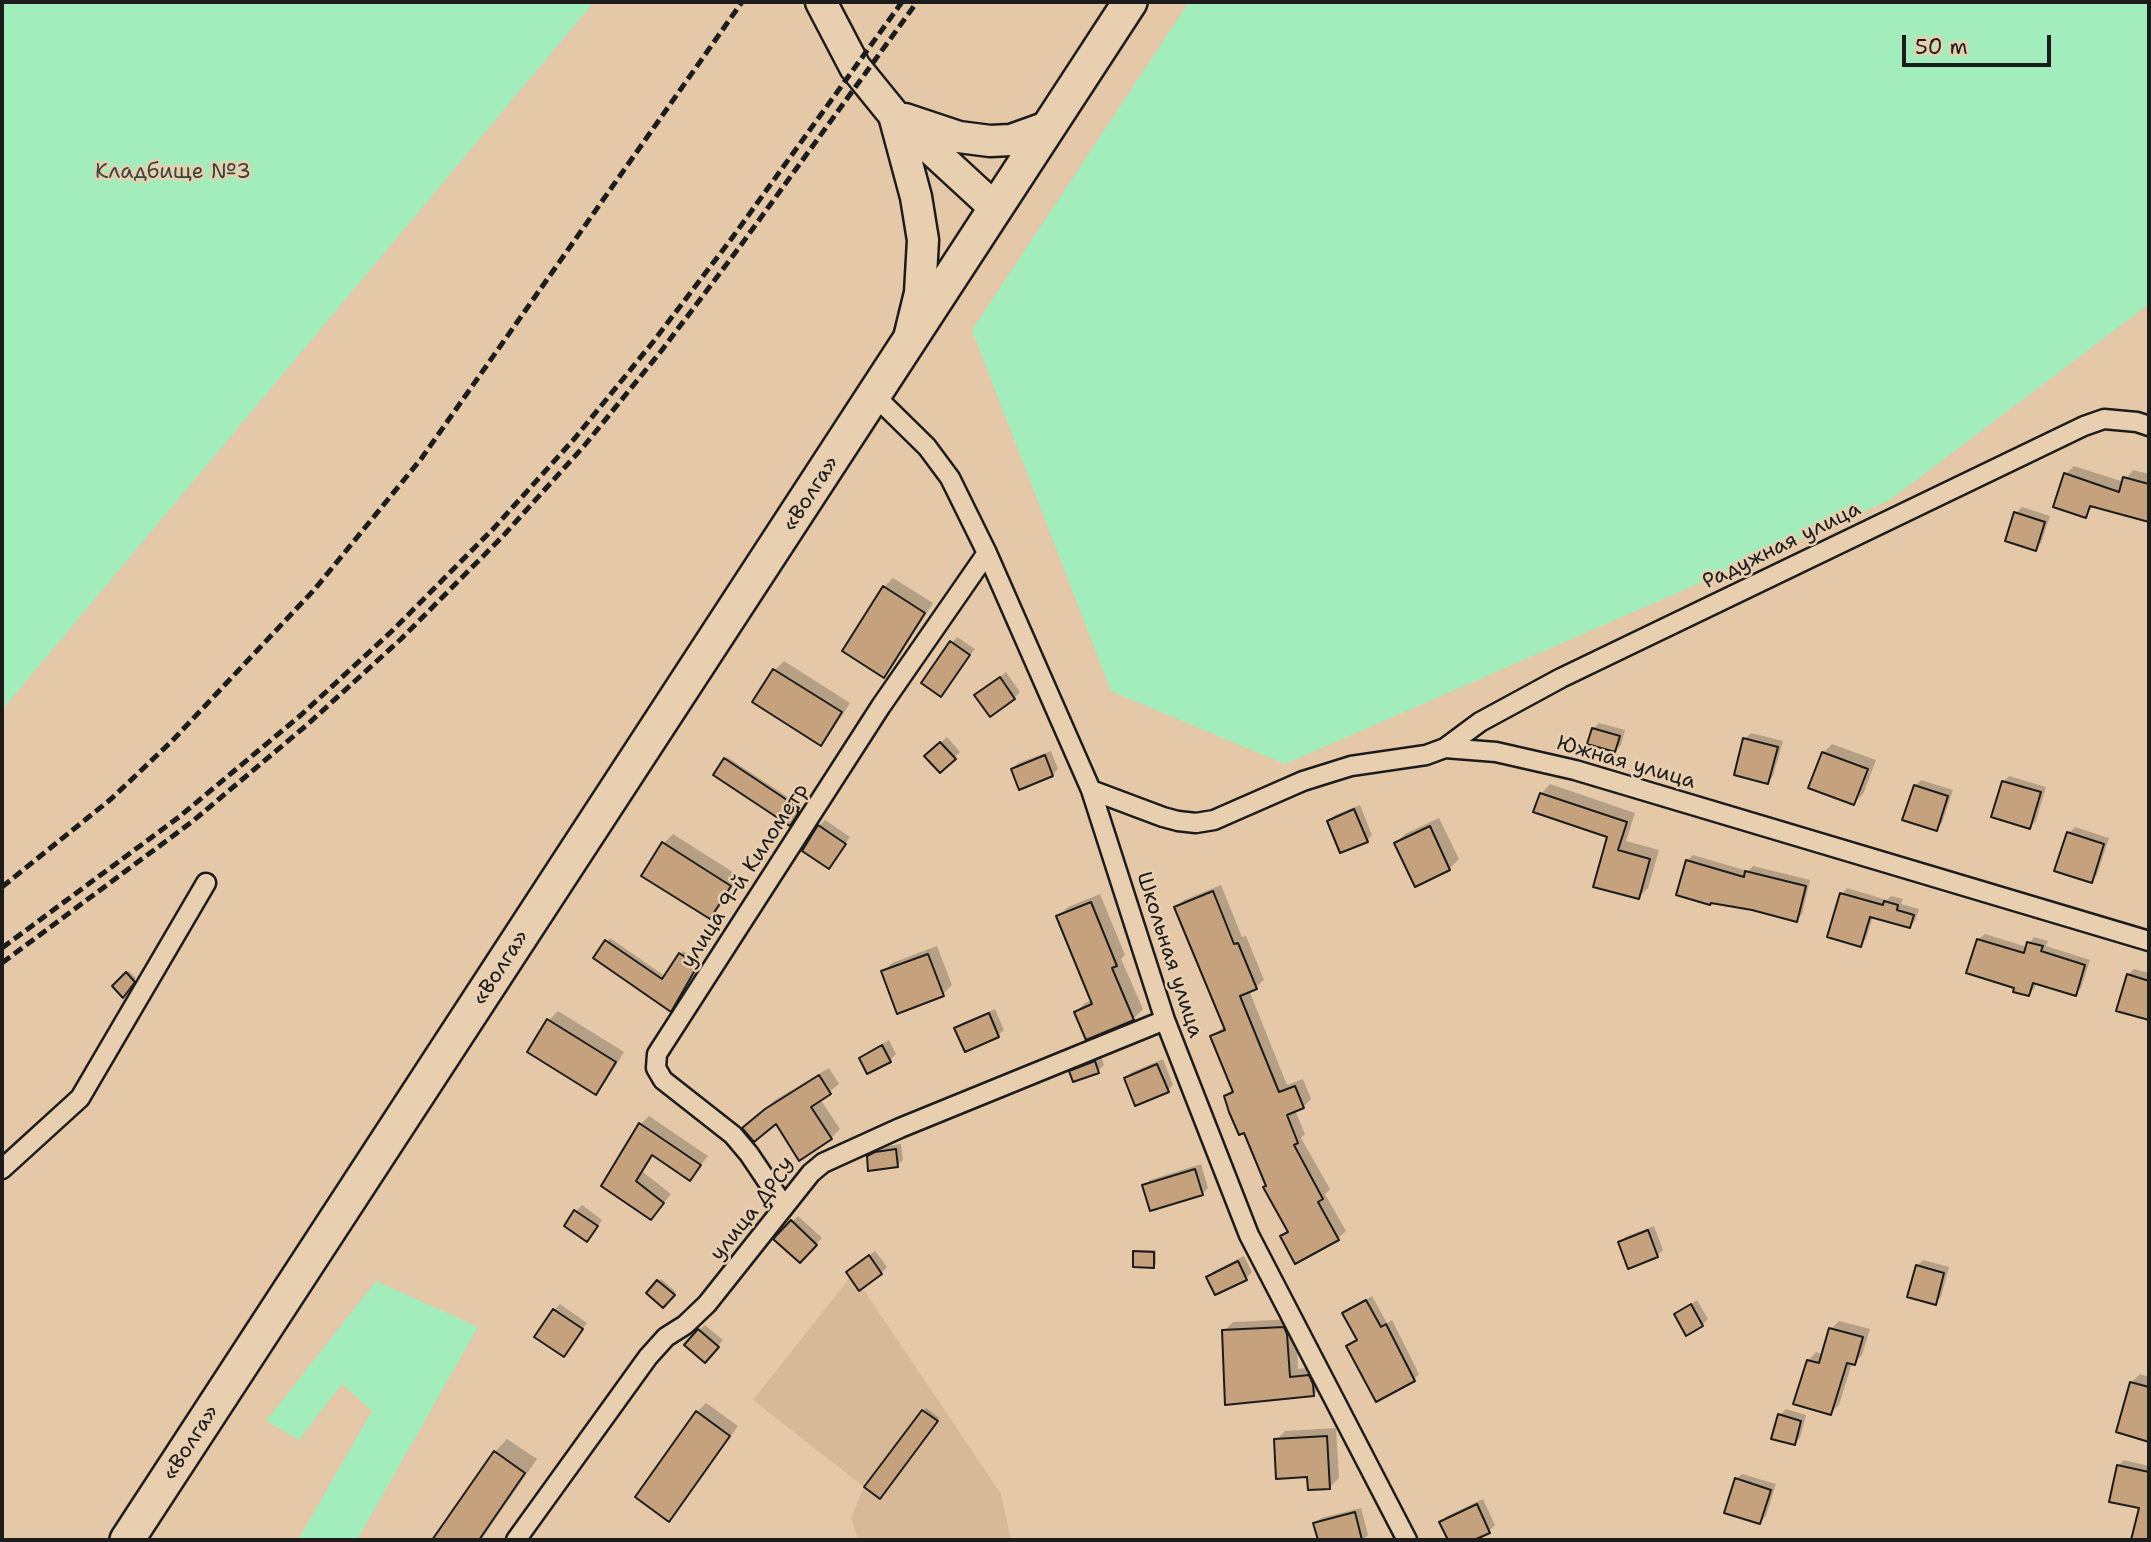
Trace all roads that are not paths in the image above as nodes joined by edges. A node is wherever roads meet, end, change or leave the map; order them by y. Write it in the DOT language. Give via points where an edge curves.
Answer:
graph roads {
  1 [pos="821,2"];
  2 [pos="1130,2"];
  3 [pos="894,115"];
  4 [pos="1050,126"];
  5 [pos="996,209"];
  6 [pos="904,351"];
  7 [pos="875,396"];
  8 [pos="2149,426"];
  9 [pos="987,553"];
  10 [pos="1445,748"];
  11 [pos="1091,790"];
  12 [pos="206,883"];
  13 [pos="2149,941"];
  14 [pos="1165,1020"];
  15 [pos="2,1168"];
  16 [pos="784,1206"];
  17 [pos="127,1540"];
  18 [pos="516,1540"];
  19 [pos="1407,1540"];
  1 -- 3 [label="main road" via="855,67"];
  2 -- 4 [label="highway"];
  3 -- 4 [label="main road" via="959,137 990,142"];
  3 -- 5 [label="main road"];
  3 -- 6 [label="main road" via="923,240 920,293"];
  4 -- 5 [label="highway"];
  5 -- 6 [label="highway"];
  6 -- 7 [label="highway, «Волга»"];
  7 -- 9 [label="street, Школьная улица" via="927,447 950,478"];
  7 -- 17 [label="highway, «Волга»"];
  8 -- 10 [label="street, Радужная улица" via="2104,419 2084,426 1561,678 1480,722"];
  9 -- 11 [label="street, Школьная улица"];
  9 -- 16 [label="street, улица 9-й Километр" via="881,706 657,1054 656,1068 663,1080 733,1135"];
  10 -- 11 [label="street, Южная улица" via="1351,766 1196,823 1171,819"];
  10 -- 13 [label="street, Южная улица" via="1496,752 1575,770"];
  11 -- 14 [label="street, Школьная улица"];
  12 -- 15 [label="street" via="80,1098"];
  14 -- 16 [label="street, улица ДРСУ" via="823,1163"];
  14 -- 19 [label="street, Школьная улица" via="1249,1235"];
  16 -- 18 [label="street, улица ДРСУ" via="707,1304 648,1357"];
}
